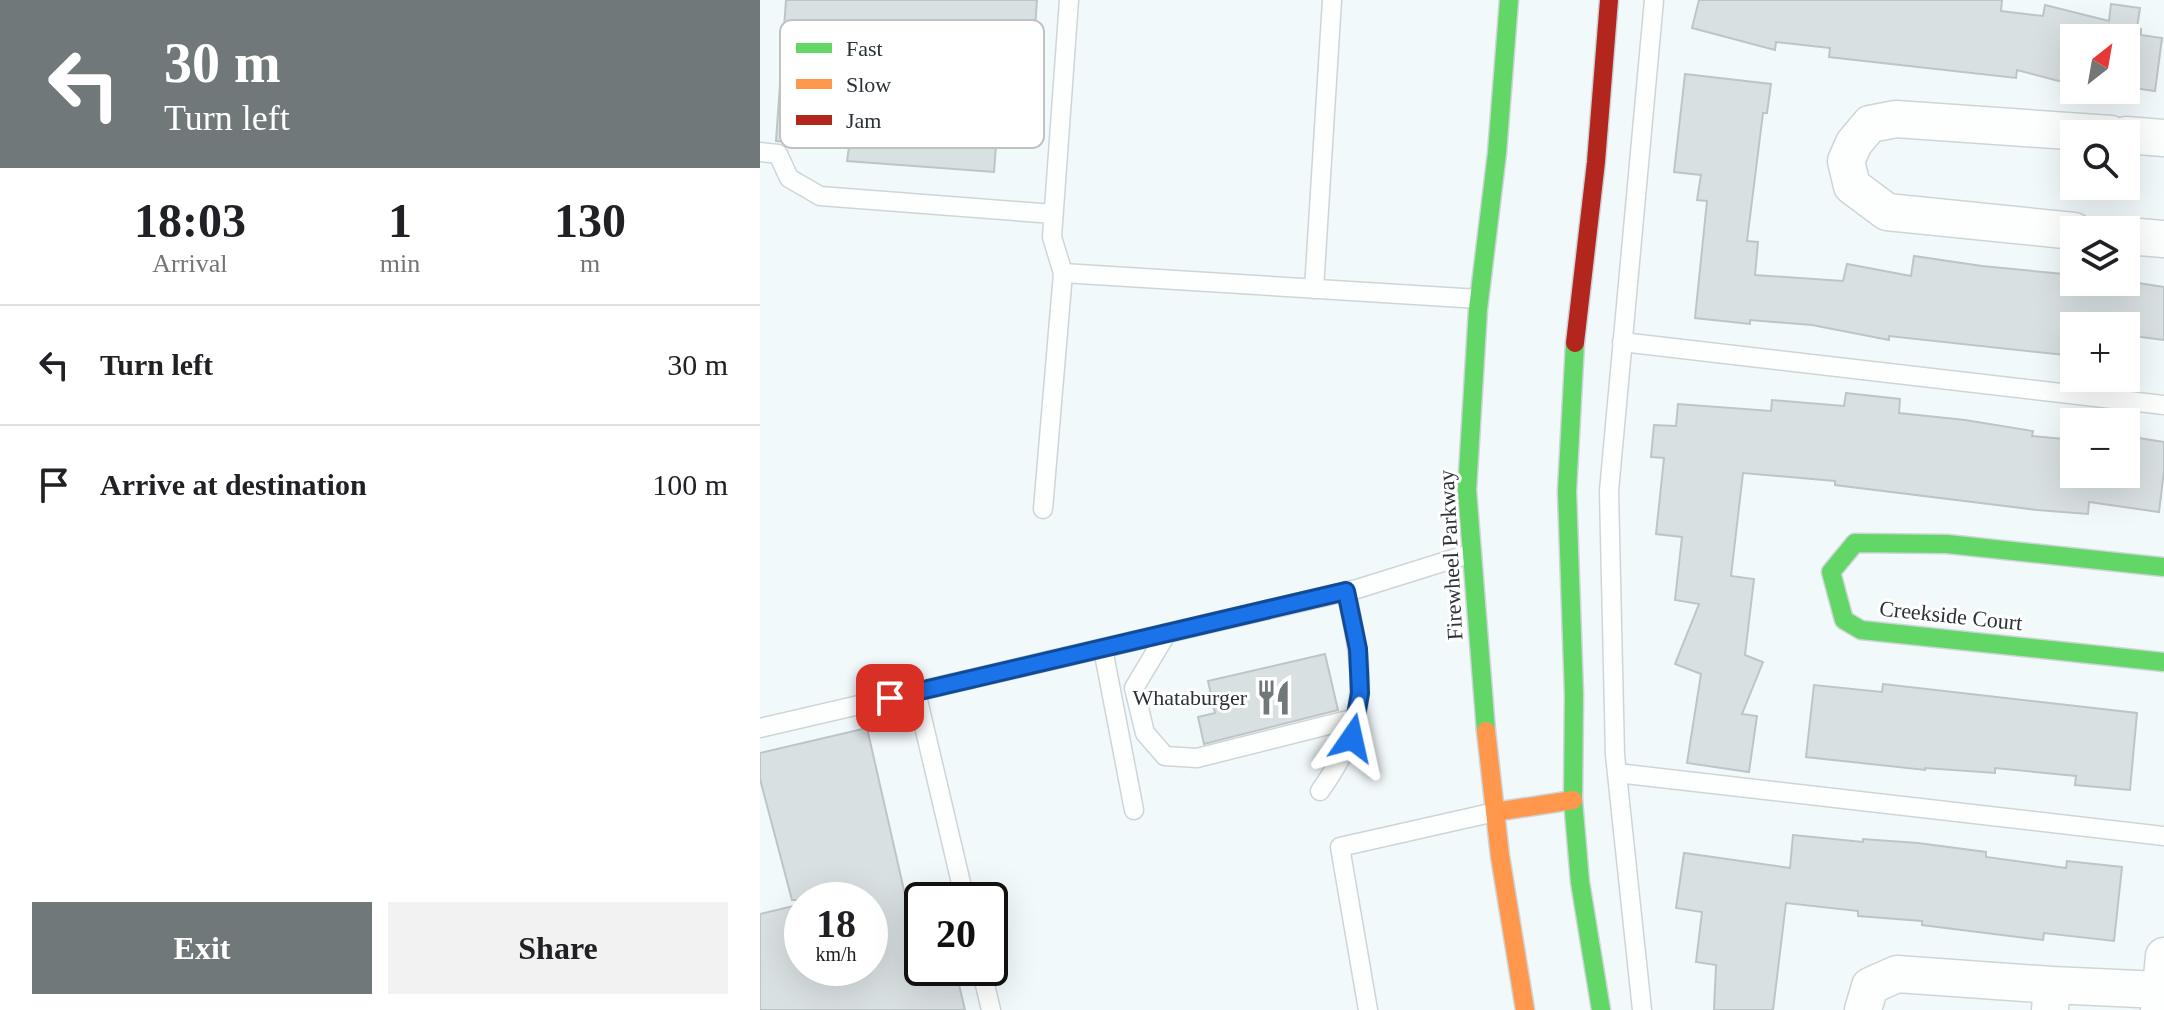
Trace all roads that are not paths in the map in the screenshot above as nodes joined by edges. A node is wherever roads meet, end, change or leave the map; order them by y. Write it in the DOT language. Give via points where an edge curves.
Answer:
graph roads {
  1 [pos="1069,0"];
  2 [pos="1332,0"];
  3 [pos="1509,0"];
  4 [pos="1609,0"];
  5 [pos="1654,0"];
  6 [pos="2060,130"];
  7 [pos="2140,136"];
  8 [pos="2164,138"];
  9 [pos="760,152"];
  10 [pos="1053,214"];
  11 [pos="2060,230"];
  12 [pos="2140,237"];
  13 [pos="2164,239"];
  14 [pos="1063,273"];
  15 [pos="1314,289"];
  16 [pos="1479,299"];
  17 [pos="1622,342"];
  18 [pos="2164,405"];
  19 [pos="1043,509"];
  20 [pos="1472,553"];
  21 [pos="2164,567"];
  22 [pos="1346,591"];
  23 [pos="1167,633"];
  24 [pos="1103,649"];
  25 [pos="2164,662"];
  26 [pos="916,692"];
  27 [pos="1356,718"];
  28 [pos="760,728"];
  29 [pos="1617,773"];
  30 [pos="1320,791"];
  31 [pos="1573,800"];
  32 [pos="1134,810"];
  33 [pos="1495,812"];
  34 [pos="2164,836"];
  35 [pos="961,882"];
  36 [pos="2161,985"];
  37 [pos="985,986"];
  38 [pos="2051,998"];
  39 [pos="991,1010"];
  40 [pos="1368,1010"];
  41 [pos="1525,1010"];
  42 [pos="1601,1010"];
  43 [pos="1642,1010"];
  44 [pos="1863,1010"];
  1 -- 10 [label="lane"];
  2 -- 15 [label="lane"];
  3 -- 16 [label="main road, Firewheel Parkway"];
  4 -- 31 [label="main road" via="1576,319 1567,491"];
  5 -- 17 [label="lane"];
  6 -- 11 [label="street" via="1896,119 1870,124 1846,161 1852,186 1887,212"];
  7 -- 8 [label="street"];
  9 -- 10 [label="lane" via="778,154 789,178 820,196"];
  10 -- 14 [label="lane" via="1052,237"];
  12 -- 13 [label="street"];
  14 -- 15 [label="lane"];
  14 -- 19 [label="lane"];
  15 -- 16 [label="lane"];
  16 -- 20 [label="main road, Firewheel Parkway" via="1467,490"];
  17 -- 18 [label="lane"];
  17 -- 29 [label="lane" via="1609,491"];
  20 -- 22 [label="lane"];
  20 -- 33 [label="main road, Firewheel Parkway"];
  21 -- 25 [label="main road, Creekside Court" via="1947,544 1855,543 1831,572 1844,620 1861,630"];
  22 -- 23 [label="lane"];
  22 -- 27 [label="lane" via="1358,649"];
  23 -- 24 [label="lane"];
  23 -- 27 [label="lane" via="1134,688 1145,733 1165,756 1197,758"];
  24 -- 26 [label="lane"];
  24 -- 32 [label="lane"];
  26 -- 28 [label="lane"];
  26 -- 35 [label="lane"];
  27 -- 30 [label="lane" via="1352,738"];
  29 -- 34 [label="lane"];
  29 -- 43 [label="lane"];
  31 -- 33 [label="main road"];
  31 -- 42 [label="main road"];
  33 -- 40 [label="lane" via="1340,847"];
  33 -- 41 [label="main road, Firewheel Parkway"];
  36 -- 38 [label="street"];
  37 -- 39 [label="lane"];
  38 -- 44 [label="street" via="1897,974 1870,986"];
}
